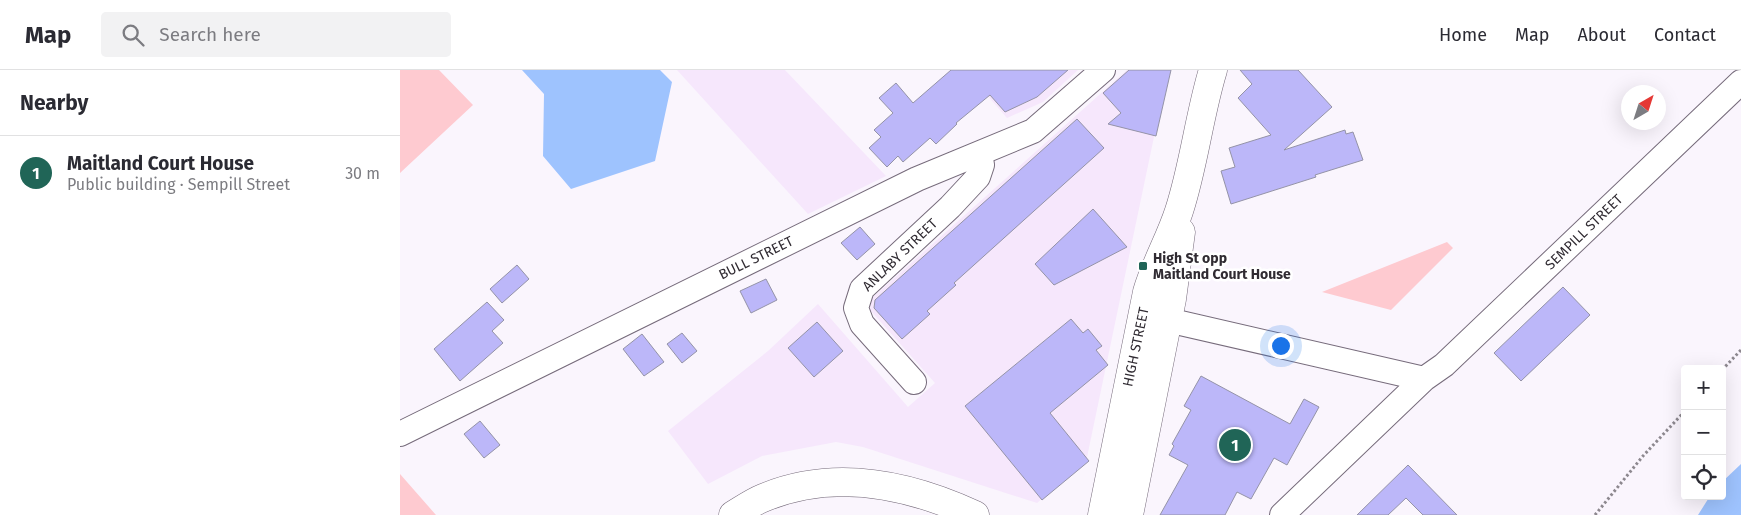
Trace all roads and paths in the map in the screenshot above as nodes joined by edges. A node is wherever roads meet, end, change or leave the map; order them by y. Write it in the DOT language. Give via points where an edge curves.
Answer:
graph roads {
  1 [pos="1103,70"];
  2 [pos="1203,70"];
  3 [pos="1213,70"];
  4 [pos="1741,82"];
  5 [pos="1204,99"];
  6 [pos="980,153"];
  7 [pos="1156,318"];
  8 [pos="1741,350"];
  9 [pos="1726,366"];
  10 [pos="1424,379"];
  11 [pos="914,382"];
  12 [pos="1681,414"];
  13 [pos="400,434"];
  14 [pos="1111,466"];
  15 [pos="786,490"];
  16 [pos="914,492"];
  17 [pos="734,515"];
  18 [pos="936,515"];
  19 [pos="975,515"];
  20 [pos="996,515"];
  21 [pos="1093,515"];
  22 [pos="1102,515"];
  23 [pos="1129,515"];
  24 [pos="1282,515"];
  25 [pos="1595,515"];
  1 -- 6 [label="street, BULL STREET" via="1033,131"];
  2 -- 5 [label="main road, HIGH STREET"];
  3 -- 5 [label="main road, HIGH STREET"];
  4 -- 10 [label="street, SEMPILL STREET" via="1444,365"];
  5 -- 7 [label="main road, HIGH STREET" via="1187,184 1172,299"];
  6 -- 11 [label="street, ANLABY STREET" via="982,165 978,177 862,289 856,308 862,324"];
  6 -- 13 [label="street, BULL STREET" via="917,178"];
  7 -- 10 [label="street"];
  7 -- 14 [label="main road, HIGH STREET"];
  7 -- 23 [label="main road, HIGH STREET"];
  8 -- 9 [label="path"];
  10 -- 24 [label="street, SEMPILL STREET"];
  12 -- 25 [label="path"];
  14 -- 21 [label="main road"];
  14 -- 22 [label="main road, HIGH STREET"];
  15 -- 16 [label="main road" via="838,482 895,486"];
  15 -- 17 [label="main road" via="762,498"];
  15 -- 18 [label="main road" via="847,490 874,494"];
  16 -- 19 [label="main road"];
  16 -- 20 [label="main road" via="964,501"];
}
